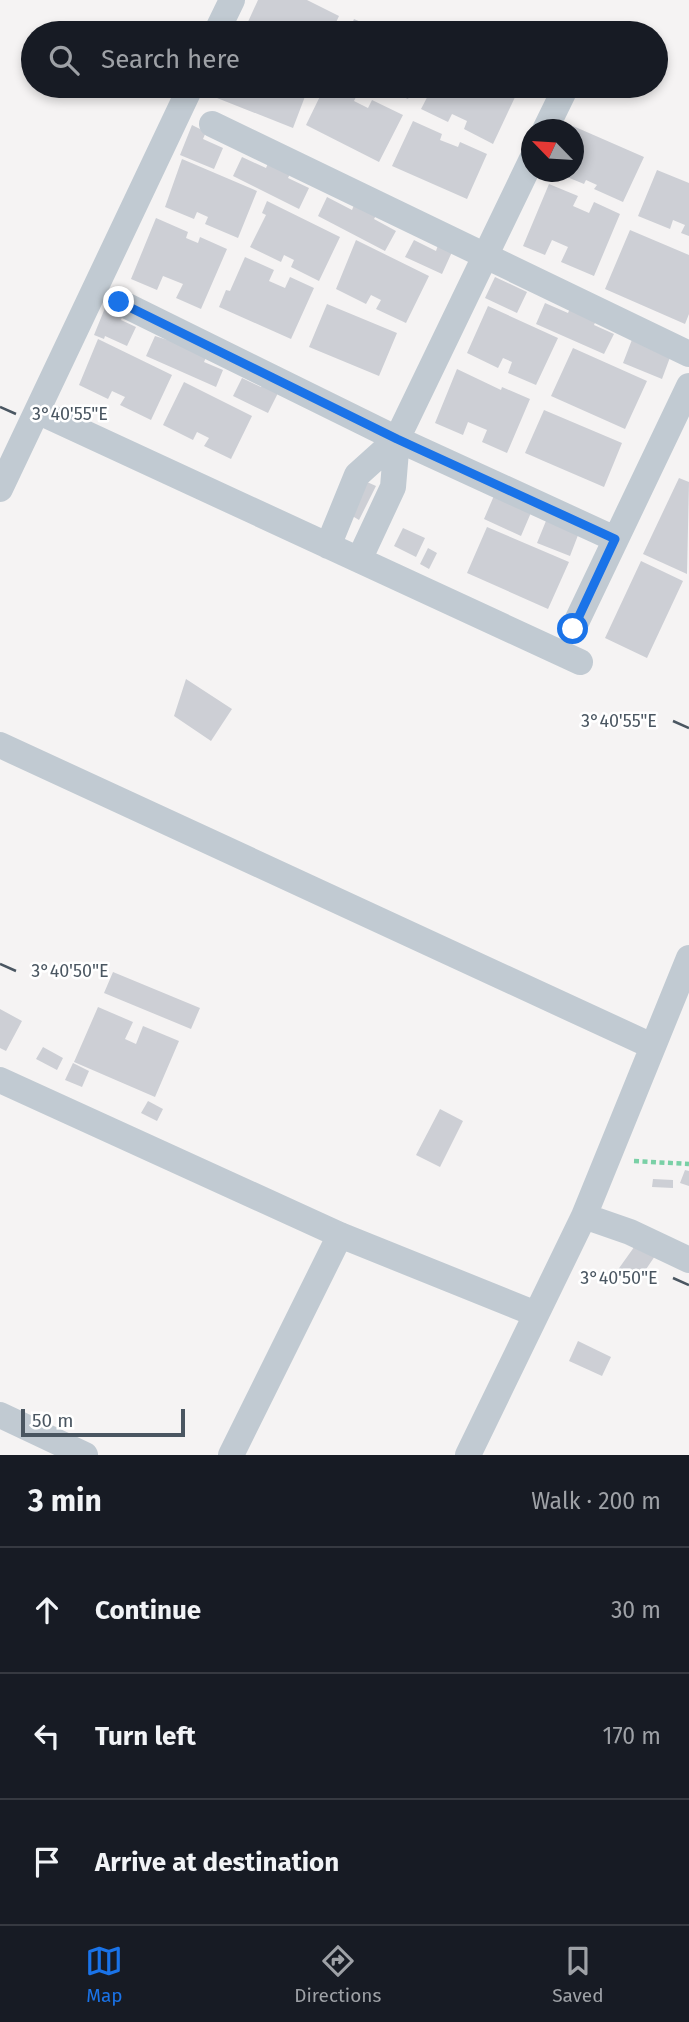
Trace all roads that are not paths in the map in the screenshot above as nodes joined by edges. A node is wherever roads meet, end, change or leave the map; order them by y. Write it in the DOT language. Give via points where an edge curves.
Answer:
graph roads {
  1 [pos="232,0"];
  2 [pos="222,21"];
  3 [pos="185,98"];
  4 [pos="561,98"];
  5 [pos="550,119"];
  6 [pos="212,124"];
  7 [pos="521,180"];
  8 [pos="485,256"];
  9 [pos="119,302"];
  10 [pos="689,354"];
  11 [pos="689,386"];
  12 [pos="37,411"];
  13 [pos="397,439"];
  14 [pos="0,489"];
  15 [pos="615,539"];
  16 [pos="328,546"];
  17 [pos="359,560"];
  18 [pos="573,629"];
  19 [pos="580,662"];
  20 [pos="0,745"];
  21 [pos="689,958"];
  22 [pos="652,1046"];
  23 [pos="0,1080"];
  24 [pos="584,1216"];
  25 [pos="340,1235"];
  26 [pos="689,1260"];
  27 [pos="537,1314"];
  28 [pos="0,1415"];
  29 [pos="85,1455"];
  30 [pos="231,1455"];
  31 [pos="468,1455"];
  1 -- 2 [label="street"];
  3 -- 12 [label="street"];
  4 -- 5 [label="street"];
  6 -- 8 [label="street"];
  7 -- 8 [label="street"];
  8 -- 10 [label="street"];
  8 -- 13 [label="street"];
  9 -- 13 [label="street"];
  11 -- 15 [label="street"];
  12 -- 14 [label="street"];
  12 -- 16 [label="street"];
  13 -- 15 [label="street"];
  13 -- 16 [label="street" via="357,475"];
  13 -- 17 [label="street" via="393,487"];
  15 -- 18 [label="street"];
  16 -- 17 [label="street"];
  17 -- 19 [label="street"];
  20 -- 22 [label="street"];
  21 -- 22 [label="street"];
  22 -- 24 [label="street" via="622,1159"];
  23 -- 25 [label="street"];
  24 -- 26 [label="street"];
  24 -- 27 [label="street"];
  25 -- 27 [label="street"];
  25 -- 30 [label="street"];
  27 -- 31 [label="street"];
  28 -- 29 [label="street"];
}
